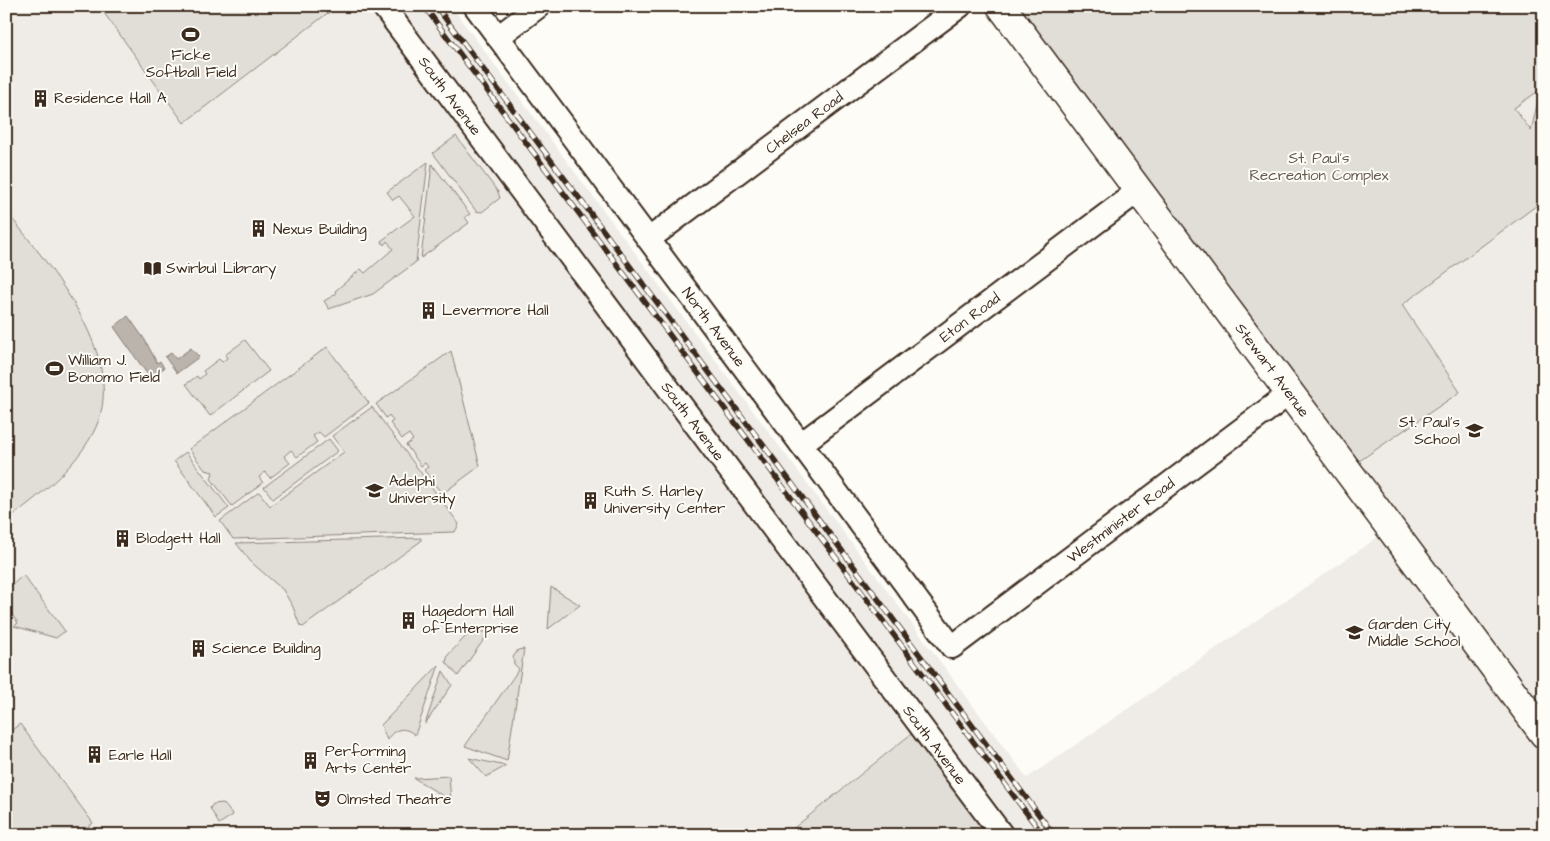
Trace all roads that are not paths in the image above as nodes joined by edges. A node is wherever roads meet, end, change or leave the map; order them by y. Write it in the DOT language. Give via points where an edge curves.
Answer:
graph roads {
  1 [pos="383,6"];
  2 [pos="475,6"];
  3 [pos="539,6"];
  4 [pos="960,6"];
  5 [pos="1001,6"];
  6 [pos="498,37"];
  7 [pos="1138,191"];
  8 [pos="649,239"];
  9 [pos="1290,393"];
  10 [pos="801,444"];
  11 [pos="952,647"];
  12 [pos="1544,734"];
  13 [pos="1002,835"];
  1 -- 13 [label="street, South Avenue"];
  2 -- 6 [label="street, North Avenue"];
  3 -- 6 [label="street"];
  4 -- 8 [label="street, Chelsea Road"];
  5 -- 7 [label="main road, Stewart Avenue"];
  6 -- 8 [label="street, North Avenue"];
  7 -- 9 [label="main road, Stewart Avenue"];
  7 -- 10 [label="street, Eton Road"];
  8 -- 10 [label="street, North Avenue"];
  9 -- 11 [label="street, Westminister Road"];
  9 -- 12 [label="main road, Stewart Avenue"];
  10 -- 11 [label="street, North Avenue"];
}
